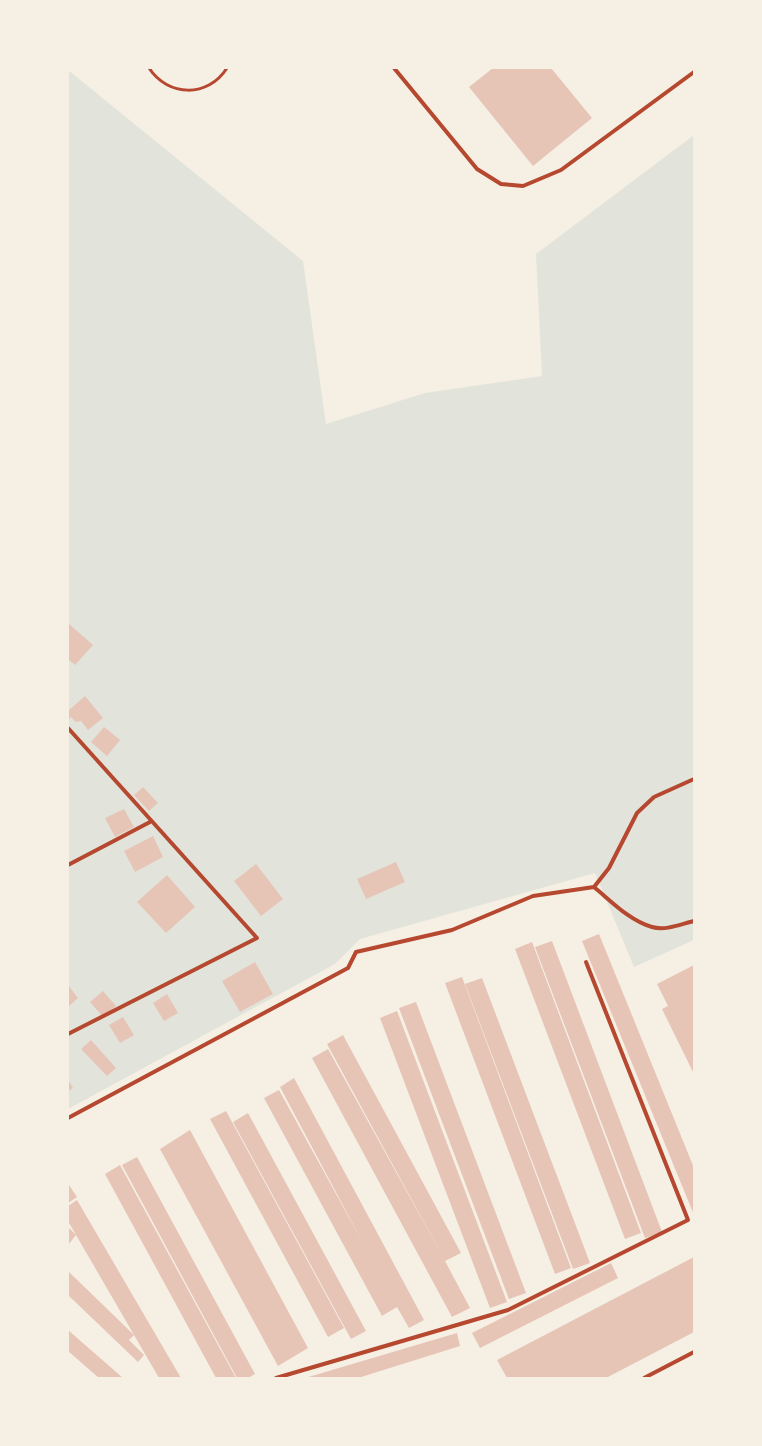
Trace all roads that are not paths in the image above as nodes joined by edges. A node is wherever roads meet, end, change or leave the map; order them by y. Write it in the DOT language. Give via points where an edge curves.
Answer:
graph roads {
  1 [pos="394,68"];
  2 [pos="694,72"];
  3 [pos="68,728"];
  4 [pos="694,779"];
  5 [pos="150,822"];
  6 [pos="68,865"];
  7 [pos="594,887"];
  8 [pos="694,921"];
  9 [pos="586,962"];
  10 [pos="68,1034"];
  11 [pos="68,1118"];
  12 [pos="694,1352"];
  13 [pos="276,1378"];
  14 [pos="644,1378"];
  1 -- 2 [label="lane" via="477,169 501,184 523,186 561,170"];
  3 -- 5 [label="lane"];
  4 -- 7 [label="lane" via="654,797 637,812 609,868"];
  5 -- 6 [label="lane"];
  5 -- 10 [label="lane" via="257,938"];
  7 -- 8 [label="lane" via="627,914 652,927 671,927"];
  7 -- 11 [label="lane" via="533,896 452,930 356,952 348,968"];
  9 -- 13 [label="lane" via="688,1220 508,1310"];
  12 -- 14 [label="lane"];
}
